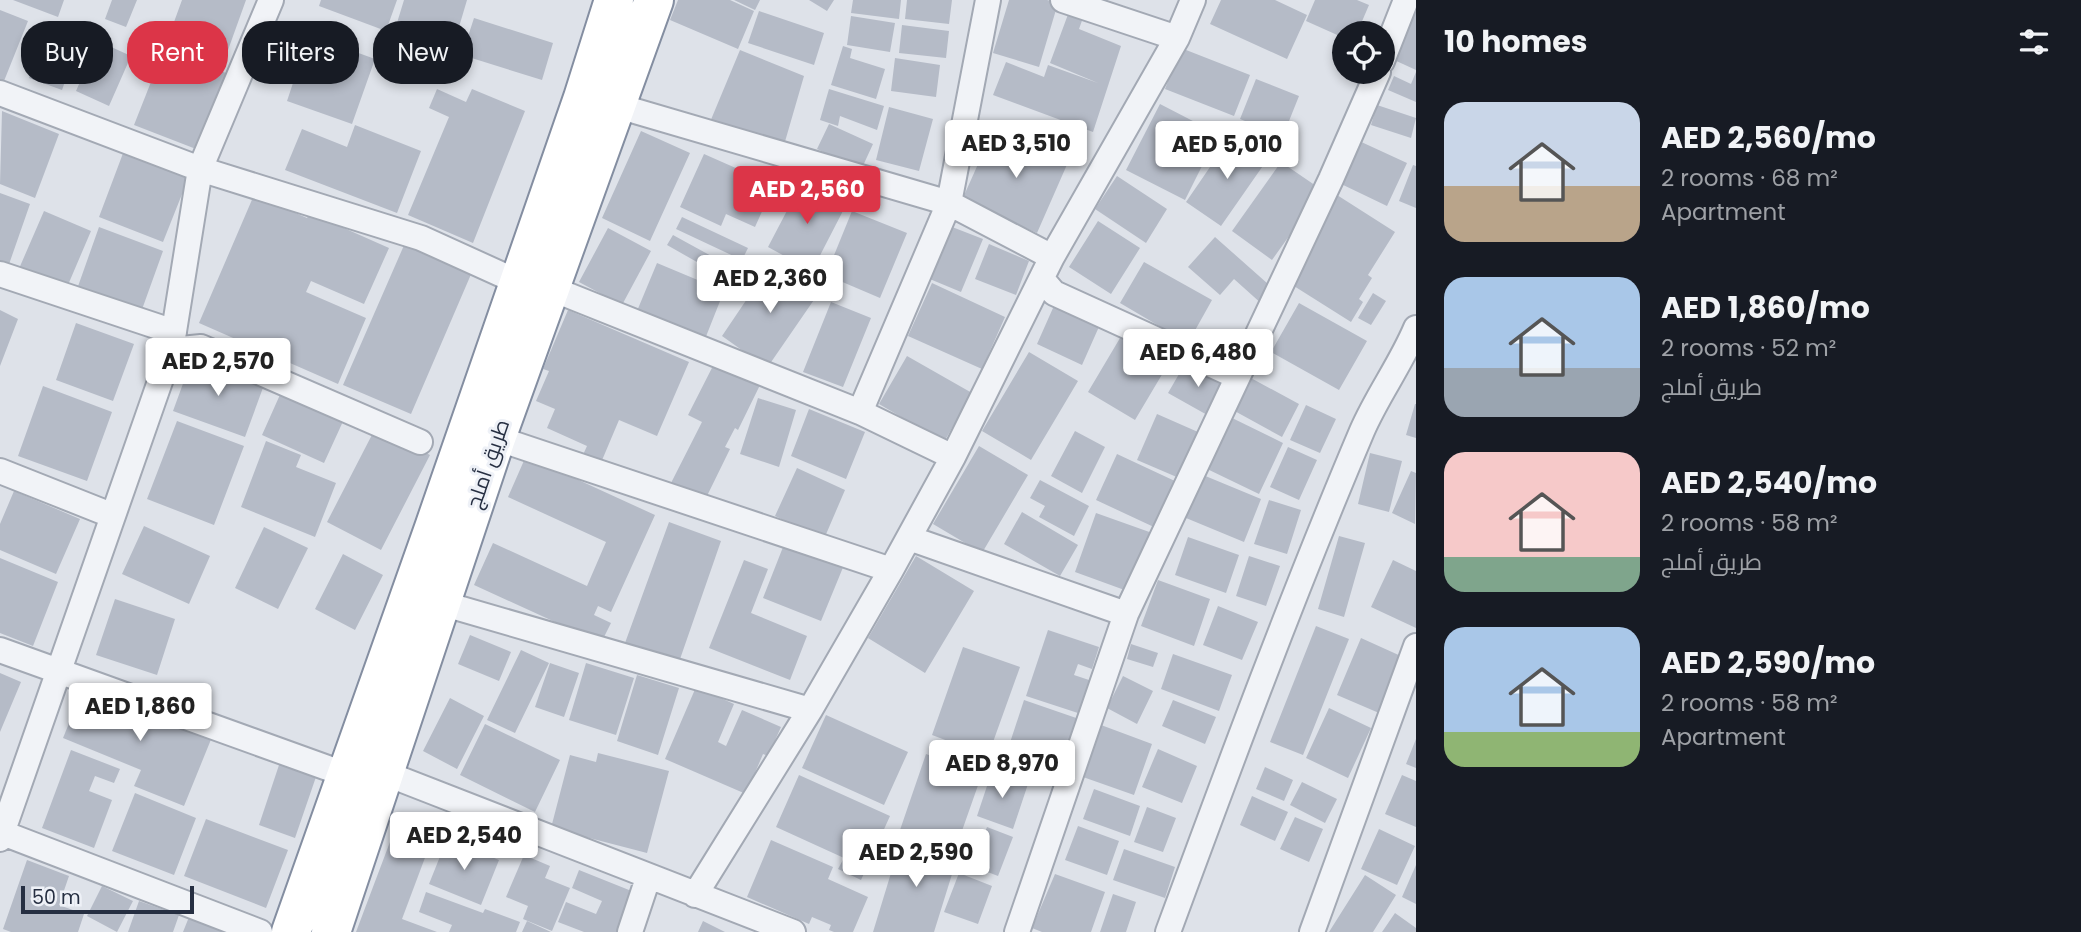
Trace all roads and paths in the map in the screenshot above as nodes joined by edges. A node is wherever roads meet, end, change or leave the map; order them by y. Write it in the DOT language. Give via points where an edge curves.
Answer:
graph roads {
  1 [pos="271,0"];
  2 [pos="614,0"];
  3 [pos="654,0"];
  4 [pos="988,0"];
  5 [pos="1063,0"];
  6 [pos="1193,0"];
  7 [pos="1406,0"];
  8 [pos="1395,28"];
  9 [pos="1177,38"];
  10 [pos="1373,84"];
  11 [pos="0,93"];
  12 [pos="618,106"];
  13 [pos="200,169"];
  14 [pos="949,203"];
  15 [pos="1047,268"];
  16 [pos="0,274"];
  17 [pos="534,285"];
  18 [pos="1416,328"];
  19 [pos="172,341"];
  20 [pos="1236,376"];
  21 [pos="860,412"];
  22 [pos="496,438"];
  23 [pos="421,442"];
  24 [pos="953,457"];
  25 [pos="0,471"];
  26 [pos="111,515"];
  27 [pos="909,538"];
  28 [pos="891,570"];
  29 [pos="441,603"];
  30 [pos="1126,614"];
  31 [pos="1416,646"];
  32 [pos="0,650"];
  33 [pos="57,670"];
  34 [pos="810,710"];
  35 [pos="364,774"];
  36 [pos="1,834"];
  37 [pos="649,878"];
  38 [pos="695,895"];
  39 [pos="260,932"];
  40 [pos="291,932"];
  41 [pos="331,932"];
  42 [pos="630,932"];
  43 [pos="793,932"];
  44 [pos="1017,932"];
  45 [pos="1168,932"];
  46 [pos="1312,932"];
  1 -- 13 [label="street"];
  2 -- 17 [label="highway, طريق أملج"];
  3 -- 12 [label="highway, طريق أملج"];
  4 -- 14 [label="street"];
  5 -- 9 [label="street"];
  6 -- 9 [label="street"];
  7 -- 8 [label="street"];
  9 -- 15 [label="street"];
  10 -- 20 [label="street"];
  11 -- 13 [label="street"];
  12 -- 14 [label="street"];
  12 -- 17 [label="highway, طريق أملج"];
  13 -- 17 [label="street" via="421,238"];
  13 -- 19 [label="street"];
  14 -- 15 [label="street"];
  14 -- 21 [label="street"];
  15 -- 20 [label="street" via="1054,293"];
  15 -- 24 [label="street"];
  16 -- 19 [label="street"];
  17 -- 21 [label="street"];
  17 -- 22 [label="highway, طريق أملج"];
  17 -- 35 [label="highway, طريق أملج"];
  18 -- 45 [label="street" via="1364,427 1288,611"];
  19 -- 23 [label="street" via="201,347"];
  19 -- 26 [label="street"];
  20 -- 30 [label="street"];
  21 -- 24 [label="street"];
  22 -- 28 [label="street"];
  22 -- 29 [label="highway, طريق أملج"];
  24 -- 27 [label="street"];
  25 -- 26 [label="street"];
  26 -- 33 [label="street"];
  27 -- 28 [label="street"];
  27 -- 30 [label="street"];
  28 -- 34 [label="street"];
  29 -- 34 [label="street"];
  29 -- 35 [label="highway, طريق أملج"];
  30 -- 44 [label="street"];
  31 -- 46 [label="street"];
  32 -- 33 [label="street"];
  33 -- 35 [label="street"];
  33 -- 36 [label="street"];
  34 -- 38 [label="street"];
  35 -- 37 [label="street"];
  35 -- 40 [label="highway, طريق أملج"];
  35 -- 41 [label="highway, طريق أملج"];
  36 -- 39 [label="street"];
  37 -- 38 [label="street"];
  37 -- 42 [label="street"];
  38 -- 43 [label="street"];
}
